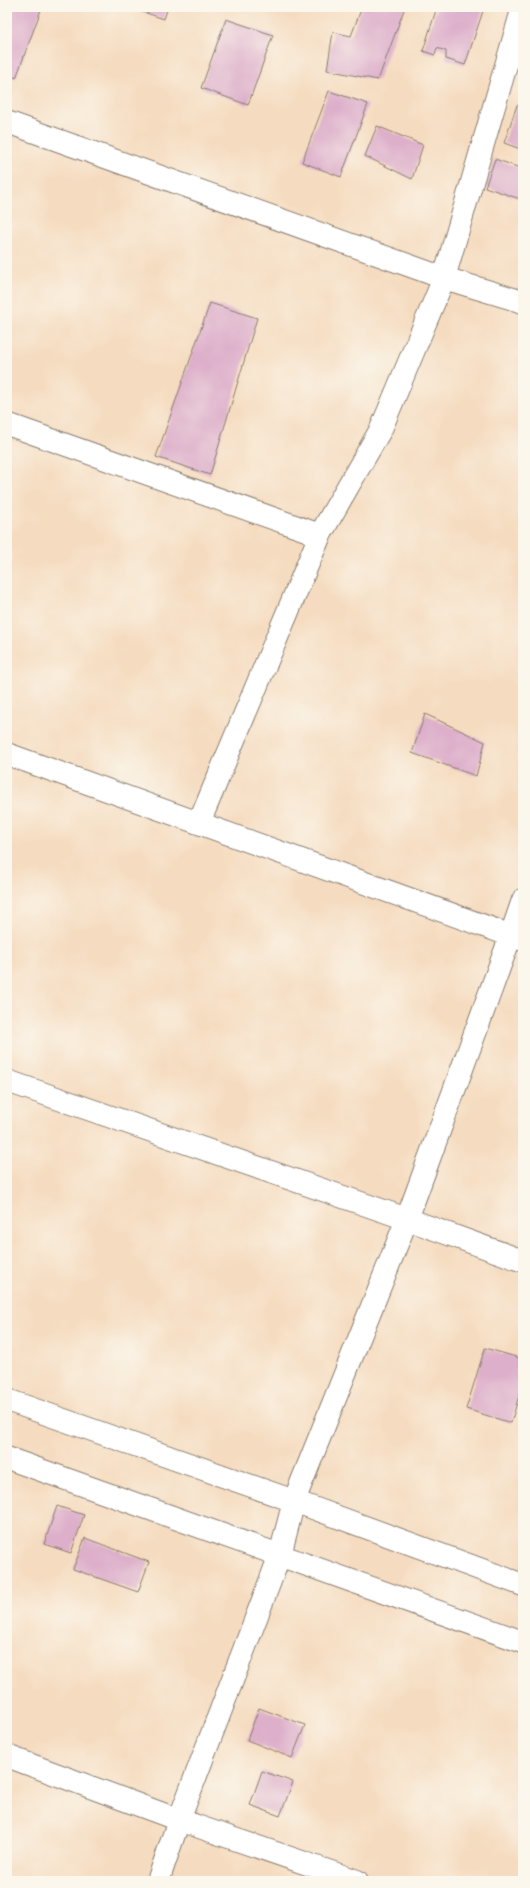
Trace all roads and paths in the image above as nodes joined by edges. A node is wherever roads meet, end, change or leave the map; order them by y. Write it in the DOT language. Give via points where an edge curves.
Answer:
graph roads {
  1 [pos="523,7"];
  2 [pos="7,122"];
  3 [pos="444,278"];
  4 [pos="523,302"];
  5 [pos="7,424"];
  6 [pos="320,535"];
  7 [pos="7,754"];
  8 [pos="199,823"];
  9 [pos="523,900"];
  10 [pos="517,938"];
  11 [pos="7,1081"];
  12 [pos="406,1218"];
  13 [pos="523,1261"];
  14 [pos="7,1400"];
  15 [pos="7,1458"];
  16 [pos="294,1501"];
  17 [pos="280,1555"];
  18 [pos="523,1584"];
  19 [pos="523,1642"];
  20 [pos="7,1756"];
  21 [pos="179,1820"];
  22 [pos="158,1881"];
  23 [pos="357,1881"];
  1 -- 3 [label="street"];
  2 -- 3 [label="street"];
  3 -- 4 [label="street"];
  3 -- 6 [label="street" via="381,429"];
  5 -- 6 [label="street"];
  6 -- 8 [label="street"];
  7 -- 8 [label="street"];
  8 -- 10 [label="street"];
  9 -- 10 [label="street"];
  10 -- 12 [label="street"];
  11 -- 12 [label="street"];
  12 -- 13 [label="street"];
  12 -- 16 [label="street"];
  14 -- 16 [label="street"];
  15 -- 17 [label="street"];
  16 -- 17 [label="street"];
  16 -- 18 [label="street"];
  17 -- 19 [label="street"];
  17 -- 21 [label="street"];
  20 -- 21 [label="street"];
  21 -- 22 [label="street"];
  21 -- 23 [label="street"];
}
